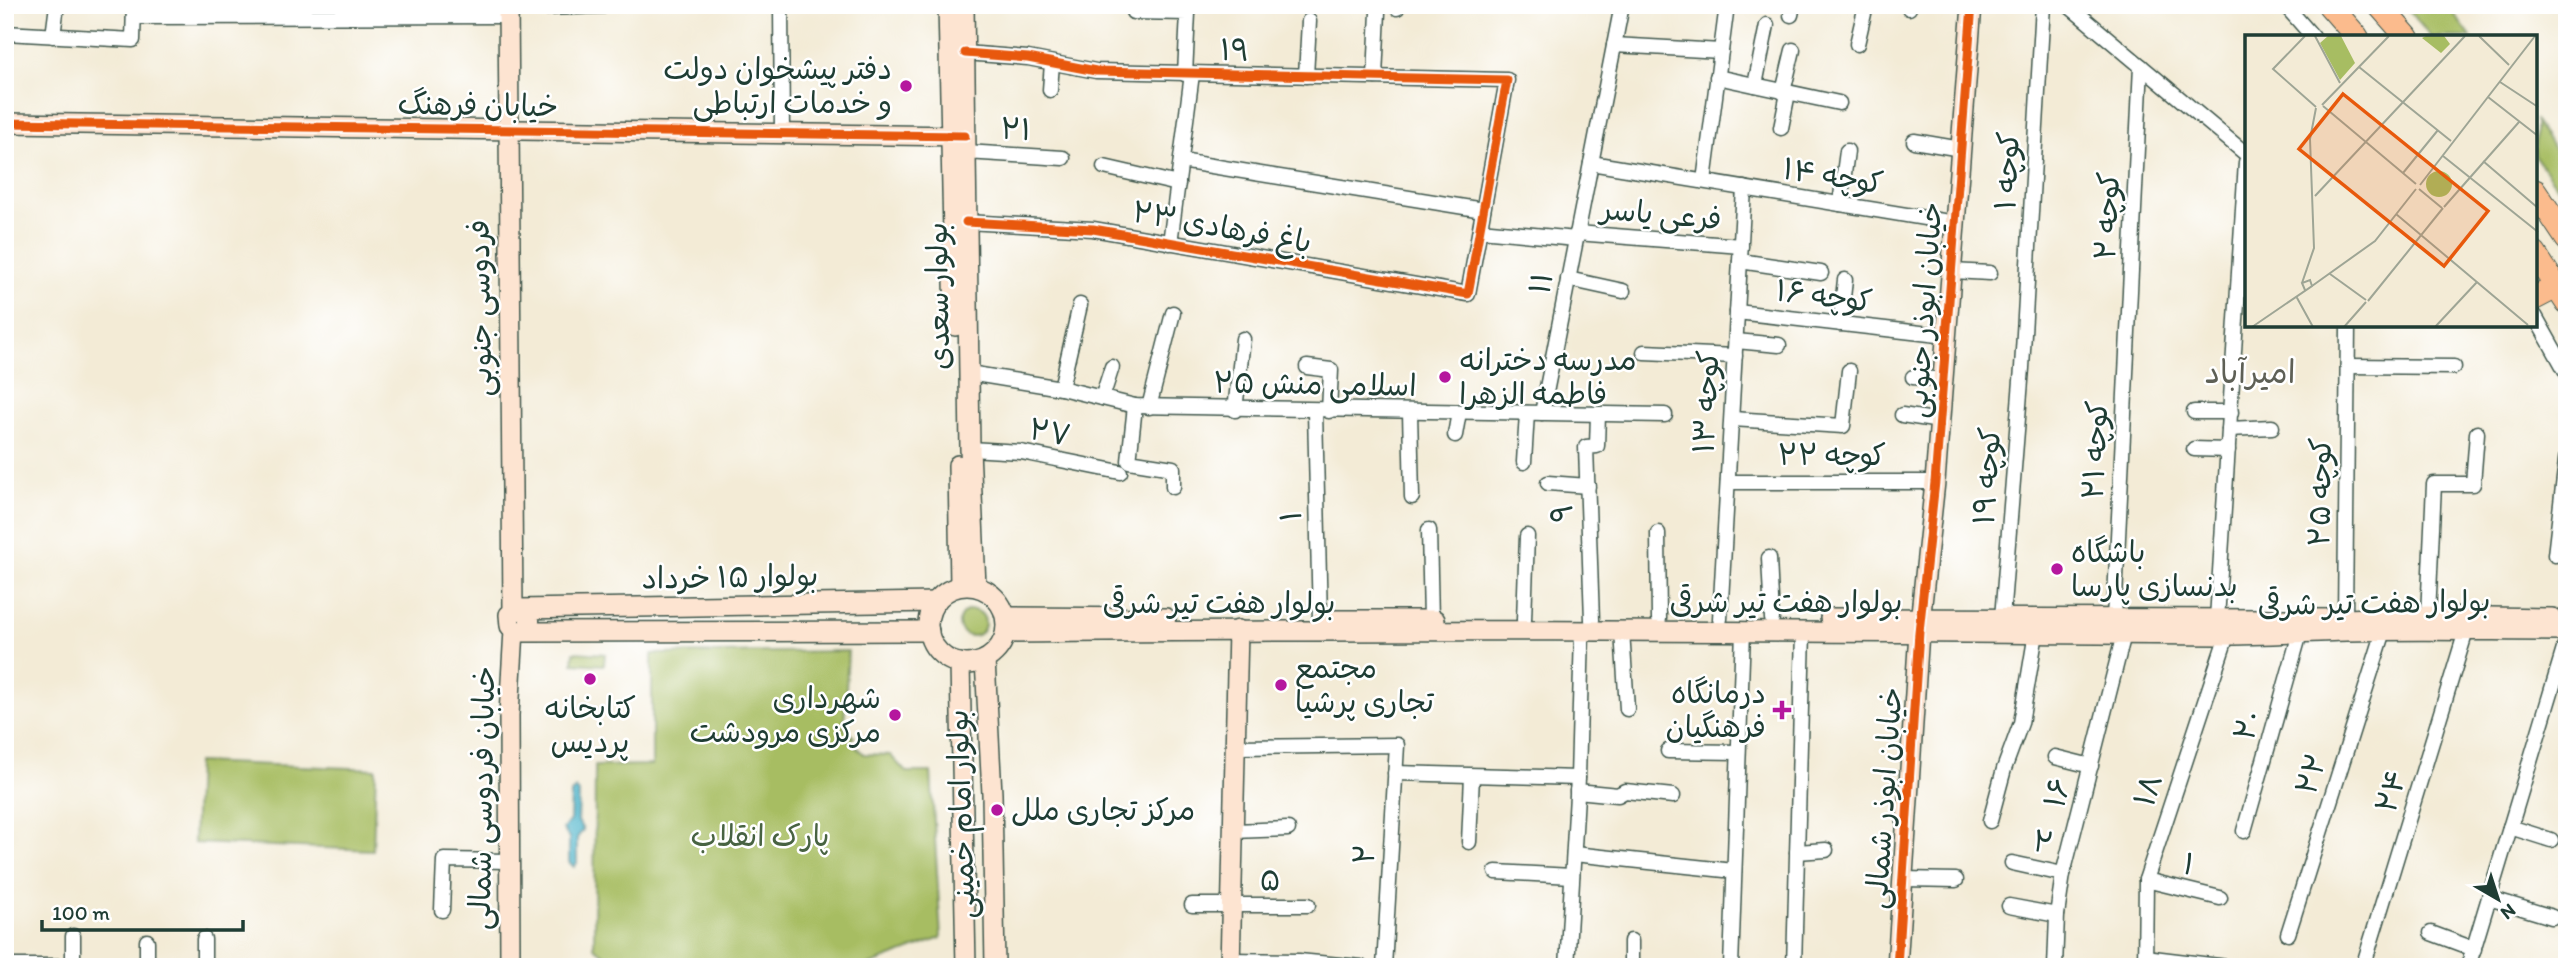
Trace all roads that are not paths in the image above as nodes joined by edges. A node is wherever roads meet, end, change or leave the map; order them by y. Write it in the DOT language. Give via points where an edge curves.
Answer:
graph roads {
  1 [pos="57,5"];
  2 [pos="781,5"];
  3 [pos="948,5"];
  4 [pos="964,5"];
  5 [pos="1622,5"];
  6 [pos="1727,5"];
  7 [pos="1866,5"];
  8 [pos="1972,5"];
  9 [pos="2043,5"];
  10 [pos="2068,5"];
  11 [pos="2285,5"];
  12 [pos="2329,5"];
  13 [pos="2379,5"];
  14 [pos="604,6"];
  15 [pos="508,10"];
  16 [pos="134,11"];
  17 [pos="400,11"];
  18 [pos="1133,12"];
  19 [pos="1378,12"];
  20 [pos="1308,21"];
  21 [pos="1767,25"];
  22 [pos="5,33"];
  23 [pos="2310,35"];
  24 [pos="2355,35"];
  25 [pos="2405,35"];
  26 [pos="53,36"];
  27 [pos="1857,44"];
  28 [pos="1614,45"];
  29 [pos="1793,50"];
  30 [pos="1721,51"];
  31 [pos="965,53"];
  32 [pos="1052,63"];
  33 [pos="2141,66"];
  34 [pos="1189,74"];
  35 [pos="1306,76"];
  36 [pos="1376,77"];
  37 [pos="1717,77"];
  38 [pos="1755,85"];
  39 [pos="1050,90"];
  40 [pos="1786,92"];
  41 [pos="1839,103"];
  42 [pos="5,123"];
  43 [pos="1781,128"];
  44 [pos="508,129"];
  45 [pos="782,133"];
  46 [pos="961,141"];
  47 [pos="1914,141"];
  48 [pos="1961,149"];
  49 [pos="1847,151"];
  50 [pos="2245,153"];
  51 [pos="1063,158"];
  52 [pos="1181,161"];
  53 [pos="1591,163"];
  54 [pos="1104,167"];
  55 [pos="1704,181"];
  56 [pos="1178,184"];
  57 [pos="1744,188"];
  58 [pos="2537,194"];
  59 [pos="1840,204"];
  60 [pos="1483,210"];
  61 [pos="2245,211"];
  62 [pos="966,222"];
  63 [pos="1955,223"];
  64 [pos="1480,230"];
  65 [pos="1576,237"];
  66 [pos="2567,239"];
  67 [pos="1170,243"];
  68 [pos="1740,254"];
  69 [pos="2537,257"];
  70 [pos="1952,271"];
  71 [pos="1821,273"];
  72 [pos="1990,273"];
  73 [pos="1568,279"];
  74 [pos="1845,280"];
  75 [pos="1623,291"];
  76 [pos="2562,294"];
  77 [pos="2537,298"];
  78 [pos="1080,305"];
  79 [pos="1737,312"];
  80 [pos="1173,313"];
  81 [pos="2537,320"];
  82 [pos="1840,324"];
  83 [pos="2348,327"];
  84 [pos="1947,336"];
  85 [pos="1243,339"];
  86 [pos="2023,339"];
  87 [pos="1779,345"];
  88 [pos="1735,349"];
  89 [pos="1644,352"];
  90 [pos="2348,366"];
  91 [pos="1112,367"];
  92 [pos="1307,367"];
  93 [pos="2454,367"];
  94 [pos="2125,369"];
  95 [pos="1849,372"];
  96 [pos="969,373"];
  97 [pos="2567,373"];
  98 [pos="1913,377"];
  99 [pos="1943,380"];
  100 [pos="1061,388"];
  101 [pos="1102,398"];
  102 [pos="1142,407"];
  103 [pos="1235,410"];
  104 [pos="1322,411"];
  105 [pos="1410,412"];
  106 [pos="1459,412"];
  107 [pos="2194,412"];
  108 [pos="2231,412"];
  109 [pos="1534,413"];
  110 [pos="1598,414"];
  111 [pos="1665,415"];
  112 [pos="1902,415"];
  113 [pos="1732,419"];
  114 [pos="1940,421"];
  115 [pos="2273,427"];
  116 [pos="2230,429"];
  117 [pos="2477,433"];
  118 [pos="1455,435"];
  119 [pos="970,449"];
  120 [pos="2193,449"];
  121 [pos="2228,450"];
  122 [pos="2567,452"];
  123 [pos="1524,462"];
  124 [pos="1120,472"];
  125 [pos="1728,482"];
  126 [pos="1935,482"];
  127 [pos="1548,483"];
  128 [pos="1588,486"];
  129 [pos="1172,487"];
  130 [pos="1412,497"];
  131 [pos="1429,530"];
  132 [pos="1658,533"];
  133 [pos="1527,536"];
  134 [pos="2555,555"];
  135 [pos="1769,558"];
  136 [pos="968,586"];
  137 [pos="936,603"];
  138 [pos="2428,616"];
  139 [pos="2002,618"];
  140 [pos="2345,618"];
  141 [pos="2567,618"];
  142 [pos="1659,619"];
  143 [pos="1720,619"];
  144 [pos="1772,619"];
  145 [pos="1320,620"];
  146 [pos="1431,620"];
  147 [pos="1524,620"];
  148 [pos="519,621"];
  149 [pos="1006,625"];
  150 [pos="1920,625"];
  151 [pos="1496,626"];
  152 [pos="1587,626"];
  153 [pos="2119,626"];
  154 [pos="2261,626"];
  155 [pos="2222,627"];
  156 [pos="1238,630"];
  157 [pos="929,631"];
  158 [pos="1622,631"];
  159 [pos="1743,631"];
  160 [pos="2384,631"];
  161 [pos="2466,631"];
  162 [pos="2567,631"];
  163 [pos="1803,632"];
  164 [pos="2036,633"];
  165 [pos="2300,633"];
  166 [pos="2567,639"];
  167 [pos="985,660"];
  168 [pos="960,663"];
  169 [pos="1627,709"];
  170 [pos="1236,747"];
  171 [pos="1668,751"];
  172 [pos="1738,752"];
  173 [pos="2055,757"];
  174 [pos="2091,766"];
  175 [pos="1395,773"];
  176 [pos="1472,776"];
  177 [pos="1578,785"];
  178 [pos="1673,796"];
  179 [pos="1990,821"];
  180 [pos="2510,827"];
  181 [pos="1288,829"];
  182 [pos="1234,831"];
  183 [pos="2244,831"];
  184 [pos="2551,841"];
  185 [pos="1469,842"];
  186 [pos="1826,850"];
  187 [pos="1797,852"];
  188 [pos="1574,854"];
  189 [pos="509,861"];
  190 [pos="2012,863"];
  191 [pos="1734,871"];
  192 [pos="1496,872"];
  193 [pos="2063,874"];
  194 [pos="1572,876"];
  195 [pos="1903,879"];
  196 [pos="1956,880"];
  197 [pos="2146,880"];
  198 [pos="2220,898"];
  199 [pos="2489,898"];
  200 [pos="1192,905"];
  201 [pos="1308,905"];
  202 [pos="1232,906"];
  203 [pos="2009,906"];
  204 [pos="442,910"];
  205 [pos="2057,915"];
  206 [pos="2552,917"];
  207 [pos="2431,933"];
  208 [pos="2288,934"];
  209 [pos="73,936"];
  210 [pos="204,939"];
  211 [pos="147,941"];
  212 [pos="1631,941"];
  213 [pos="2473,949"];
  214 [pos="2145,962"];
  215 [pos="1231,963"];
  216 [pos="5,966"];
  217 [pos="73,967"];
  218 [pos="147,967"];
  219 [pos="204,967"];
  220 [pos="510,967"];
  221 [pos="966,967"];
  222 [pos="995,967"];
  223 [pos="1360,967"];
  224 [pos="1384,967"];
  225 [pos="1567,967"];
  226 [pos="1631,967"];
  227 [pos="1731,967"];
  228 [pos="1794,967"];
  229 [pos="1897,967"];
  230 [pos="2055,967"];
  231 [pos="2227,967"];
  232 [pos="2363,967"];
  233 [pos="2468,967"];
  1 -- 26 [label="street"];
  2 -- 45 [label="street"];
  3 -- 46 [label="main road, بولوار سعدی"];
  4 -- 31 [label="main road, بولوار سعدی"];
  5 -- 28 [label="street, ۱۱"];
  6 -- 30 [label="street"];
  7 -- 27 [label="street"];
  8 -- 48 [label="main road, خیابان ابوذر جنوبی"];
  9 -- 86 [label="street, کوچه ۱"];
  10 -- 33 [label="street"];
  11 -- 23 [label="street"];
  12 -- 24 [label="main road"];
  13 -- 25 [label="main road"];
  14 -- 15 [label="street"];
  15 -- 17 [label="street"];
  15 -- 44 [label="main road, فردوسی جنوبی"];
  16 -- 17 [label="street"];
  16 -- 26 [label="street" via="133,40"];
  18 -- 34 [label="street" via="1188,13"];
  19 -- 36 [label="street"];
  20 -- 35 [label="street"];
  21 -- 38 [label="street"];
  22 -- 26 [label="street"];
  28 -- 30 [label="street"];
  28 -- 53 [label="street, ۱۱"];
  29 -- 40 [label="street"];
  30 -- 37 [label="street"];
  31 -- 32 [label="street, ۱۹"];
  31 -- 46 [label="main road, بولوار سعدی"];
  32 -- 34 [label="street, ۱۹" via="1097,71"];
  32 -- 39 [label="street"];
  33 -- 50 [label="street"];
  33 -- 94 [label="street, کوچه ۲"];
  34 -- 35 [label="street, ۱۹"];
  34 -- 52 [label="street"];
  35 -- 36 [label="street, ۱۹"];
  36 -- 60 [label="street, ۱۹" via="1507,80"];
  37 -- 38 [label="street"];
  37 -- 55 [label="street"];
  38 -- 40 [label="street"];
  40 -- 41 [label="street"];
  40 -- 43 [label="street"];
  42 -- 44 [label="main road, خیابان فرهنگ"];
  44 -- 45 [label="main road, خیابان فرهنگ"];
  44 -- 148 [label="main road, فردوسی جنوبی"];
  45 -- 46 [label="main road, خیابان فرهنگ"];
  46 -- 51 [label="street, ۲۱"];
  46 -- 62 [label="main road, بولوار سعدی"];
  46 -- 136 [label="main road, بولوار سعدی"];
  47 -- 48 [label="street"];
  48 -- 63 [label="main road, خیابان ابوذر جنوبی"];
  49 -- 59 [label="street"];
  52 -- 56 [label="street"];
  52 -- 60 [label="street"];
  53 -- 55 [label="street, کوچه ۱۴"];
  53 -- 65 [label="street, ۱۱"];
  54 -- 56 [label="street"];
  55 -- 57 [label="street, کوچه ۱۴"];
  56 -- 67 [label="street"];
  57 -- 59 [label="street, کوچه ۱۴"];
  57 -- 68 [label="street, کوچه ۱۳"];
  58 -- 66 [label="main road"];
  59 -- 63 [label="street, کوچه ۱۴"];
  60 -- 64 [label="street"];
  61 -- 108 [label="street, ۱۸"];
  62 -- 67 [label="street, باغ فرهادی ۲۳" via="1093,229"];
  62 -- 96 [label="main road, بولوار سعدی"];
  63 -- 70 [label="main road, خیابان ابوذر جنوبی"];
  64 -- 65 [label="street, فرعی یاسر"];
  64 -- 67 [label="street, باغ فرهادی ۲۳" via="1468,294"];
  65 -- 68 [label="street, فرعی یاسر"];
  65 -- 73 [label="street, ۱۱"];
  68 -- 71 [label="street, فرعی یاسر"];
  68 -- 79 [label="street, کوچه ۱۳"];
  69 -- 76 [label="main road"];
  70 -- 72 [label="street"];
  70 -- 84 [label="main road, خیابان ابوذر جنوبی"];
  73 -- 75 [label="street"];
  73 -- 109 [label="street, ۱۱"];
  74 -- 82 [label="street"];
  76 -- 77 [label="main road"];
  78 -- 100 [label="street"];
  79 -- 82 [label="street, کوچه ۱۶"];
  79 -- 88 [label="street, کوچه ۱۳"];
  80 -- 102 [label="street"];
  81 -- 97 [label="street"];
  82 -- 84 [label="street, کوچه ۱۶"];
  83 -- 90 [label="street, کوچه ۲۵"];
  84 -- 99 [label="main road, خیابان ابوذر جنوبی"];
  85 -- 103 [label="street"];
  86 -- 139 [label="street, کوچه ۱۹"];
  87 -- 88 [label="street"];
  88 -- 89 [label="street"];
  88 -- 113 [label="street, کوچه ۱۳"];
  90 -- 93 [label="street"];
  90 -- 140 [label="street, کوچه ۲۵"];
  91 -- 101 [label="street"];
  92 -- 104 [label="street, ۱" via="1332,370"];
  94 -- 153 [label="street, کوچه ۲۱"];
  95 -- 113 [label="street" via="1843,426"];
  96 -- 100 [label="street, اسلامی منش ۲۵"];
  96 -- 119 [label="main road, بولوار سعدی"];
  98 -- 99 [label="street"];
  99 -- 114 [label="main road, خیابان ابوذر جنوبی"];
  100 -- 101 [label="street, اسلامی منش ۲۵"];
  101 -- 102 [label="street, اسلامی منش ۲۵"];
  102 -- 103 [label="street, اسلامی منش ۲۵"];
  102 -- 129 [label="street" via="1129,461 1173,468"];
  103 -- 104 [label="street, اسلامی منش ۲۵"];
  104 -- 105 [label="street, اسلامی منش ۲۵"];
  104 -- 145 [label="street, ۱"];
  105 -- 106 [label="street, اسلامی منش ۲۵"];
  105 -- 130 [label="street"];
  106 -- 109 [label="street, اسلامی منش ۲۵"];
  106 -- 118 [label="street"];
  107 -- 108 [label="street"];
  108 -- 116 [label="street, ۱۸"];
  109 -- 110 [label="street, اسلامی منش ۲۵"];
  109 -- 123 [label="street, ۱۱"];
  110 -- 111 [label="street, اسلامی منش ۲۵"];
  110 -- 128 [label="street, ۹" via="1597,446 1586,447"];
  112 -- 114 [label="street"];
  113 -- 125 [label="street, کوچه ۱۳"];
  114 -- 126 [label="main road, خیابان ابوذر جنوبی"];
  115 -- 116 [label="street"];
  116 -- 121 [label="street, ۱۸"];
  117 -- 138 [label="street" via="2473,485 2434,484"];
  119 -- 124 [label="street, ۲۷" via="1021,452"];
  119 -- 136 [label="main road, بولوار سعدی"];
  120 -- 121 [label="street"];
  121 -- 155 [label="street, ۱۸"];
  122 -- 134 [label="street"];
  125 -- 126 [label="street, کوچه ۲۲"];
  125 -- 143 [label="street, کوچه ۱۳"];
  126 -- 150 [label="main road, خیابان ابوذر جنوبی"];
  127 -- 128 [label="street"];
  128 -- 152 [label="street, ۹"];
  131 -- 146 [label="street"];
  132 -- 142 [label="street"];
  133 -- 147 [label="street"];
  135 -- 144 [label="street"];
  136 -- 137 [label="main road" via="951,589"];
  136 -- 149 [label="main road" via="990,592 1000,603"];
  137 -- 148 [label="main road, بولوار ۱۵ خرداد"];
  137 -- 157 [label="main road"];
  138 -- 140 [label="main road, بولوار هفت تیر شرقی"];
  138 -- 141 [label="main road, بولوار هفت تیر شرقی"];
  139 -- 150 [label="main road, بولوار هفت تیر شرقی"];
  139 -- 153 [label="main road, بولوار هفت تیر شرقی"];
  140 -- 154 [label="main road, بولوار هفت تیر شرقی"];
  142 -- 143 [label="main road, بولوار هفت تیر شرقی"];
  142 -- 152 [label="main road, بولوار هفت تیر شرقی"];
  143 -- 144 [label="main road, بولوار هفت تیر شرقی"];
  144 -- 150 [label="main road, بولوار هفت تیر شرقی"];
  145 -- 146 [label="main road, بولوار هفت تیر شرقی"];
  145 -- 149 [label="main road, بولوار هفت تیر شرقی"];
  146 -- 151 [label="main road, بولوار هفت تیر شرقی"];
  147 -- 151 [label="main road, بولوار هفت تیر شرقی"];
  147 -- 152 [label="main road, بولوار هفت تیر شرقی"];
  148 -- 157 [label="main road, بولوار ۱۵ خرداد"];
  148 -- 189 [label="main road, خیابان فردوسی شمالی" via="509,715"];
  149 -- 156 [label="main road, بولوار هفت تیر شرقی"];
  149 -- 167 [label="main road" via="995,653"];
  150 -- 163 [label="main road, بولوار هفت تیر شرقی"];
  150 -- 164 [label="main road, بولوار هفت تیر شرقی"];
  150 -- 195 [label="main road, خیابان ابوذر شمالی"];
  151 -- 152 [label="main road, بولوار هفت تیر شرقی"];
  151 -- 156 [label="main road, بولوار هفت تیر شرقی"];
  152 -- 158 [label="main road, بولوار هفت تیر شرقی"];
  152 -- 177 [label="street, ۹"];
  153 -- 155 [label="main road, بولوار هفت تیر شرقی"];
  153 -- 164 [label="main road, بولوار هفت تیر شرقی"];
  153 -- 174 [label="street, ۱۶"];
  154 -- 155 [label="main road, بولوار هفت تیر شرقی"];
  154 -- 165 [label="main road, بولوار هفت تیر شرقی"];
  155 -- 197 [label="street, ۱۸"];
  156 -- 170 [label="main road"];
  157 -- 168 [label="main road" via="939,652"];
  158 -- 159 [label="main road, بولوار هفت تیر شرقی"];
  158 -- 169 [label="street"];
  159 -- 163 [label="main road, بولوار هفت تیر شرقی"];
  159 -- 172 [label="street"];
  160 -- 161 [label="main road, بولوار هفت تیر شرقی"];
  160 -- 165 [label="main road, بولوار هفت تیر شرقی"];
  160 -- 208 [label="street, ۲۲"];
  161 -- 162 [label="main road, بولوار هفت تیر شرقی"];
  161 -- 232 [label="street, ۲۴"];
  163 -- 187 [label="street"];
  164 -- 179 [label="street" via="2021,723"];
  165 -- 183 [label="street, ۲۰"];
  166 -- 180 [label="street"];
  167 -- 168 [label="main road"];
  167 -- 222 [label="main road, بولوار امام خمینی"];
  168 -- 221 [label="main road, بولوار امام خمینی"];
  170 -- 175 [label="street, ۲" via="1396,744"];
  170 -- 182 [label="main road"];
  171 -- 172 [label="street"];
  172 -- 191 [label="street"];
  173 -- 174 [label="street"];
  174 -- 193 [label="street, ۱۶"];
  175 -- 176 [label="street"];
  175 -- 224 [label="street, ۲"];
  176 -- 177 [label="street"];
  176 -- 185 [label="street"];
  177 -- 178 [label="street" via="1618,795 1625,791"];
  177 -- 188 [label="street, ۹"];
  180 -- 184 [label="street"];
  180 -- 199 [label="street"];
  181 -- 182 [label="street"];
  182 -- 202 [label="main road"];
  186 -- 187 [label="street"];
  187 -- 228 [label="street"];
  188 -- 191 [label="street"];
  188 -- 194 [label="street, ۹"];
  189 -- 204 [label="street" via="444,860"];
  189 -- 220 [label="main road, خیابان فردوسی شمالی"];
  190 -- 193 [label="street, ۲"];
  191 -- 227 [label="street"];
  192 -- 194 [label="street"];
  193 -- 205 [label="street, ۱۶"];
  194 -- 225 [label="street, ۹"];
  195 -- 196 [label="street"];
  195 -- 229 [label="main road, خیابان ابوذر شمالی"];
  197 -- 198 [label="street, ۱"];
  197 -- 214 [label="street, ۱۸"];
  199 -- 206 [label="street"];
  199 -- 213 [label="street"];
  200 -- 202 [label="street"];
  201 -- 202 [label="street, ۵"];
  202 -- 215 [label="main road"];
  203 -- 205 [label="street"];
  205 -- 230 [label="street, ۱۶"];
  207 -- 213 [label="street"];
  209 -- 217 [label="street"];
  210 -- 219 [label="street"];
  211 -- 218 [label="street"];
  212 -- 226 [label="street"];
  213 -- 233 [label="street"];
  214 -- 231 [label="street"];
  215 -- 223 [label="street" via="1299,961"];
  216 -- 217 [label="street"];
}
